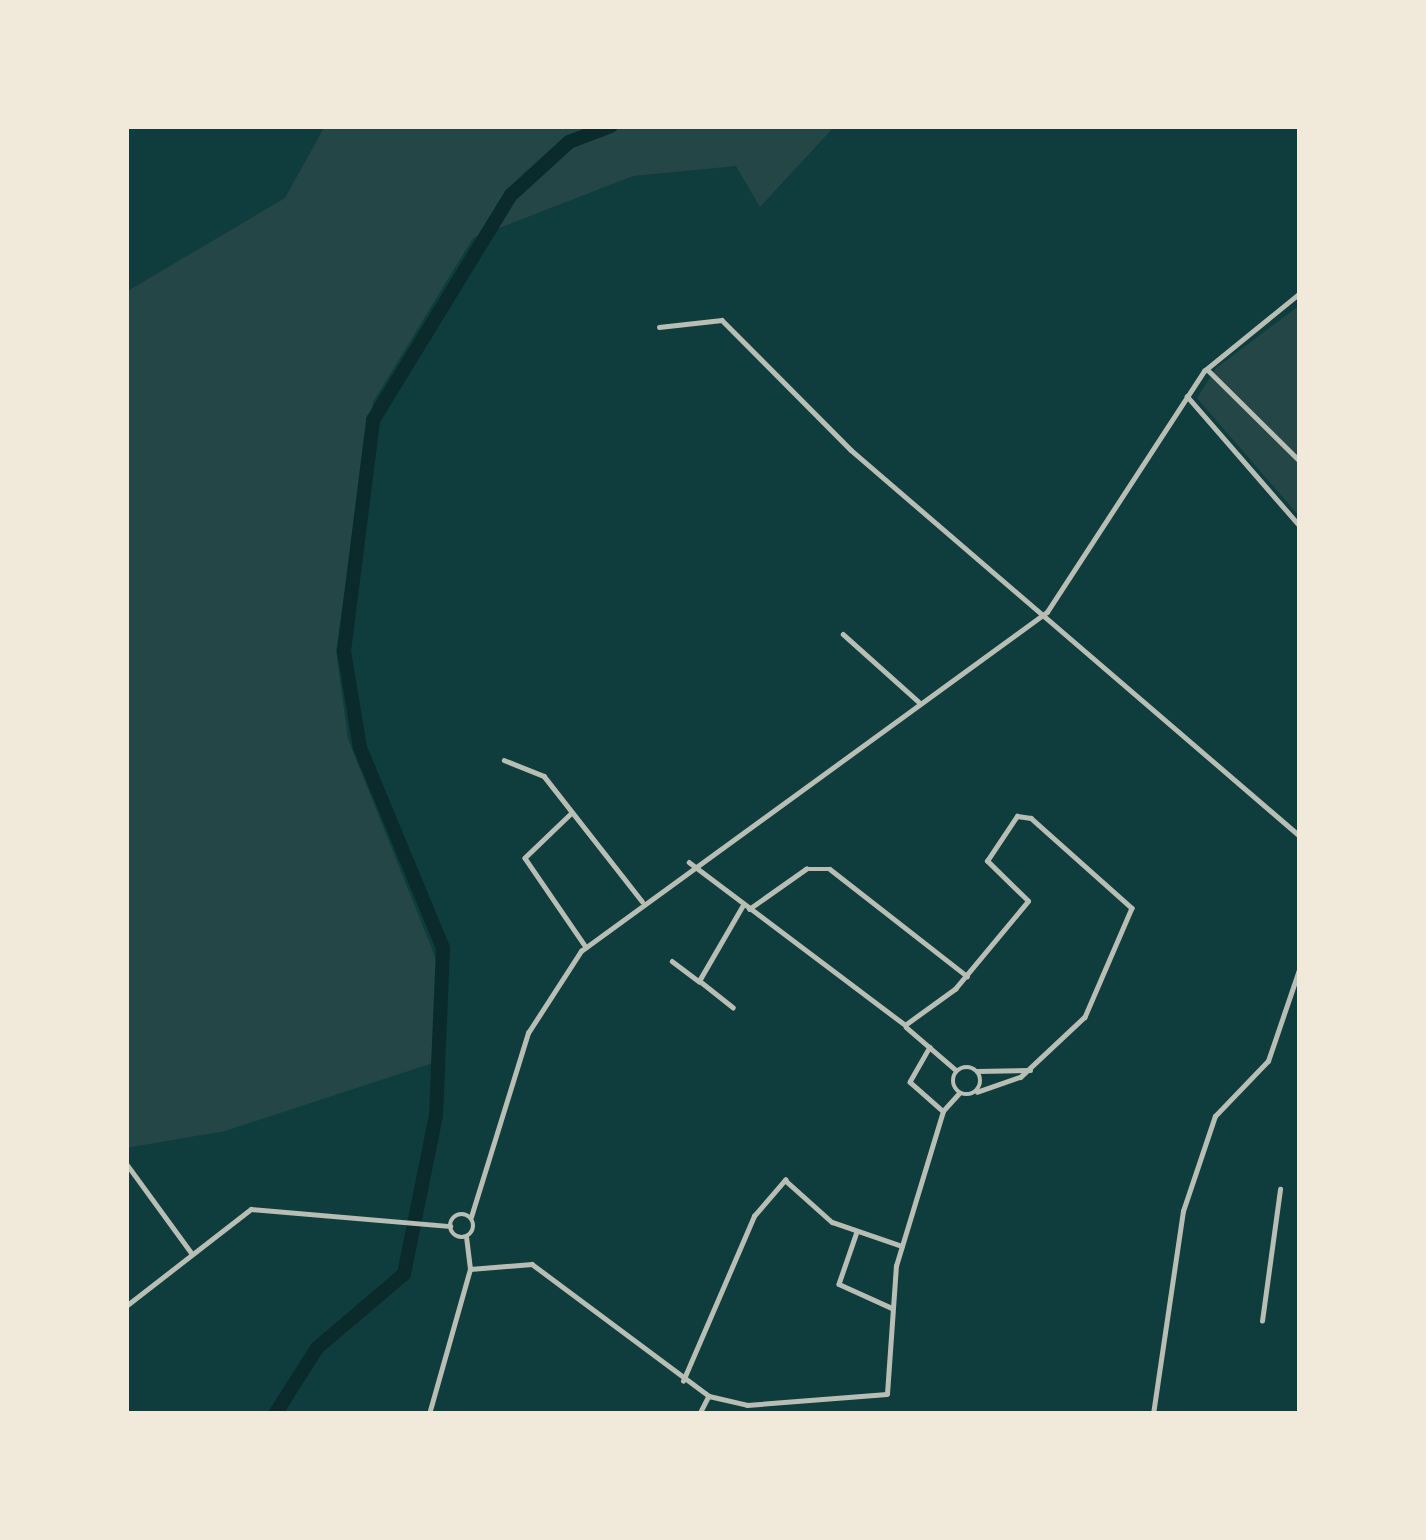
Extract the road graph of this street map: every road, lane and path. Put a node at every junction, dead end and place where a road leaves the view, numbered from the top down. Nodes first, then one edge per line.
1 (1300, 293) edge
2 (659, 327) dead end
3 (1207, 368) junction
4 (1187, 396) junction
5 (1300, 460) edge
6 (1300, 526) edge
7 (1047, 612) junction
8 (843, 634) dead end
9 (918, 701) junction
10 (504, 760) dead end
11 (573, 812) junction
12 (1300, 836) edge
13 (689, 862) junction
14 (642, 901) junction
15 (746, 907) junction
16 (586, 947) junction
17 (672, 961) dead end
18 (1300, 967) edge
19 (967, 976) junction
20 (699, 981) junction
21 (733, 1008) dead end
22 (904, 1025) junction
23 (930, 1047) junction
24 (956, 1070) junction
25 (1030, 1070) junction
26 (977, 1071) junction
27 (978, 1092) junction
28 (959, 1093) junction
29 (943, 1112) junction
30 (126, 1163) edge
31 (1280, 1189) dead end
32 (470, 1217) junction
33 (449, 1226) junction
34 (856, 1232) junction
35 (466, 1238) junction
36 (902, 1246) junction
37 (191, 1252) junction
38 (470, 1269) junction
39 (126, 1306) edge
40 (892, 1308) junction
41 (1262, 1321) dead end
42 (683, 1381) junction
43 (709, 1396) junction
44 (429, 1414) edge
45 (700, 1414) edge
46 (1153, 1414) edge

1 - 3 street
2 - 7 street
3 - 4 street
3 - 5 street
4 - 6 street
4 - 7 street
7 - 9 street
7 - 12 street
8 - 9 street
9 - 13 street
10 - 11 street
11 - 14 street
11 - 16 street
13 - 14 street
13 - 15 street
14 - 16 street
15 - 19 street
15 - 20 street
15 - 22 street
16 - 32 street
17 - 20 street
18 - 46 street
19 - 22 street
19 - 25 street
20 - 21 street
22 - 23 street
23 - 24 street
23 - 29 street
24 - 26 street
24 - 28 street
25 - 26 street
25 - 27 street
26 - 27 street
27 - 28 street
28 - 29 street
29 - 36 street
30 - 37 street
31 - 41 street
32 - 33 street
32 - 35 street
33 - 35 street
33 - 37 street
34 - 36 street
34 - 40 street
34 - 42 street
35 - 38 street
36 - 40 street
37 - 39 street
38 - 42 street
38 - 44 street
40 - 43 street
42 - 43 street
43 - 45 street

